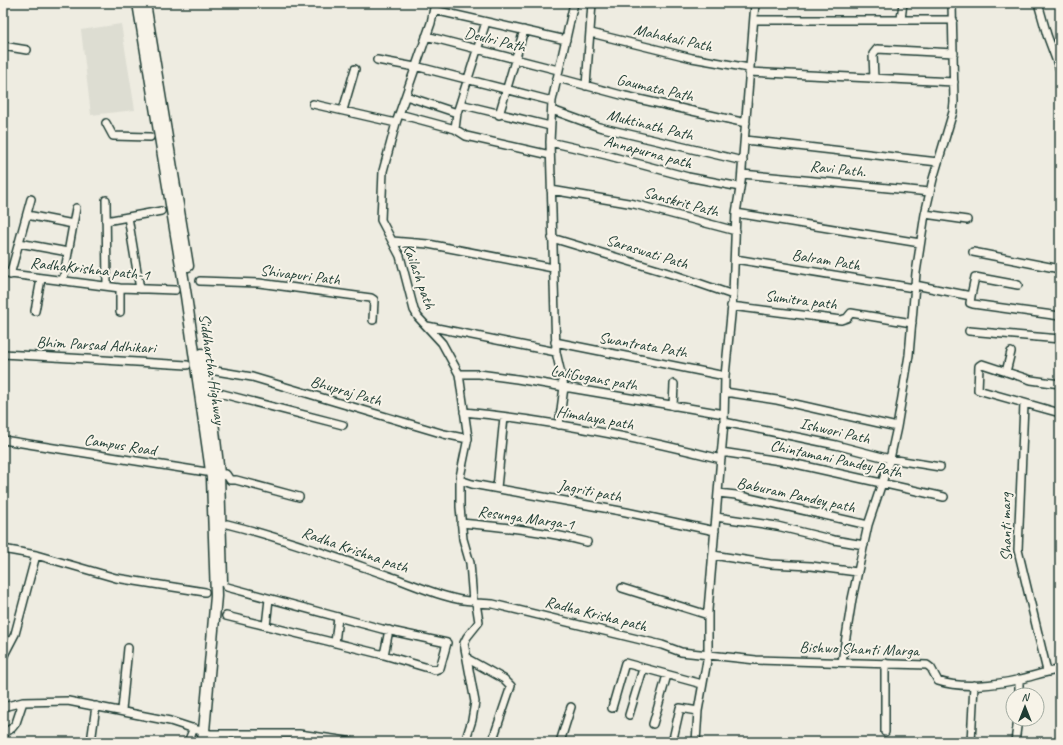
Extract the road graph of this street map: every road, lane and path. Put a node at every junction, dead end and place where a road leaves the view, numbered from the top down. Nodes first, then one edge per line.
1 (138, 3) edge
2 (145, 3) edge
3 (574, 3) edge
4 (592, 3) edge
5 (755, 3) edge
6 (903, 3) edge
7 (952, 3) edge
8 (1038, 3) edge
9 (435, 6) edge
10 (901, 19) junction
11 (754, 20) junction
12 (953, 20) junction
13 (486, 22) junction
14 (524, 30) junction
15 (591, 33) junction
16 (426, 36) junction
17 (566, 40) junction
18 (3, 46) edge
19 (27, 50) dead end
20 (478, 50) junction
21 (954, 53) junction
22 (516, 59) junction
23 (377, 60) dead end
24 (415, 67) junction
25 (355, 69) dead end
26 (1060, 69) edge
27 (749, 70) junction
28 (558, 74) junction
29 (874, 78) junction
30 (469, 79) junction
31 (954, 82) junction
32 (586, 86) junction
33 (506, 90) junction
34 (406, 96) junction
35 (552, 101) junction
36 (313, 104) dead end
37 (460, 104) junction
38 (343, 110) junction
39 (552, 110) junction
40 (457, 113) junction
41 (399, 114) junction
42 (499, 115) junction
43 (106, 123) dead end
44 (396, 123) junction
45 (746, 123) junction
46 (550, 126) junction
47 (455, 129) junction
48 (150, 137) dead end
49 (745, 140) junction
50 (550, 142) junction
51 (550, 155) junction
52 (743, 161) junction
53 (938, 162) junction
54 (742, 174) junction
55 (740, 187) junction
56 (551, 190) junction
57 (930, 192) junction
58 (31, 199) dead end
59 (106, 200) dead end
60 (76, 208) dead end
61 (161, 211) dead end
62 (736, 213) junction
63 (925, 214) junction
64 (27, 215) junction
65 (128, 218) junction
66 (967, 220) dead end
67 (106, 221) junction
68 (73, 224) junction
69 (736, 231) junction
70 (552, 238) junction
71 (392, 241) junction
72 (920, 243) junction
73 (19, 244) junction
74 (68, 252) junction
75 (972, 252) dead end
76 (734, 259) junction
77 (553, 268) junction
78 (1060, 269) edge
79 (7, 274) edge
80 (41, 278) junction
81 (200, 280) dead end
82 (63, 281) junction
83 (1018, 285) dead end
84 (107, 286) junction
85 (914, 286) junction
86 (120, 288) junction
87 (140, 289) junction
88 (174, 290) dead end
89 (733, 295) junction
90 (971, 296) junction
91 (731, 306) junction
92 (35, 311) dead end
93 (120, 312) dead end
94 (1060, 316) edge
95 (373, 320) dead end
96 (912, 323) junction
97 (426, 326) junction
98 (969, 331) dead end
99 (1060, 339) edge
100 (555, 342) junction
101 (556, 352) junction
102 (1011, 352) dead end
103 (3, 354) edge
104 (187, 365) dead end
105 (216, 371) dead end
106 (1006, 372) junction
107 (459, 374) junction
108 (725, 376) junction
109 (674, 384) dead end
110 (1060, 384) edge
111 (564, 387) junction
112 (724, 392) junction
113 (219, 393) dead end
114 (1024, 404) junction
115 (673, 406) junction
116 (464, 412) junction
117 (1060, 413) edge
118 (504, 417) junction
119 (724, 418) junction
120 (343, 425) dead end
121 (560, 425) junction
122 (897, 427) junction
123 (468, 439) junction
124 (3, 440) edge
125 (721, 455) junction
126 (890, 459) junction
127 (940, 467) dead end
128 (215, 474) junction
129 (460, 480) junction
130 (881, 482) junction
131 (497, 488) junction
132 (718, 493) junction
133 (299, 497) dead end
134 (944, 497) dead end
135 (716, 517) junction
136 (461, 523) junction
137 (227, 524) dead end
138 (868, 525) junction
139 (715, 531) junction
140 (587, 542) dead end
141 (864, 545) junction
142 (3, 549) edge
143 (36, 555) junction
144 (713, 555) junction
145 (857, 572) junction
146 (227, 587) dead end
147 (622, 588) dead end
148 (205, 592) dead end
149 (269, 599) junction
150 (475, 602) junction
151 (708, 615) junction
152 (226, 616) dead end
153 (338, 617) junction
154 (266, 626) junction
155 (389, 630) junction
156 (335, 643) junction
157 (128, 648) dead end
158 (5, 650) edge
159 (384, 655) junction
160 (708, 655) junction
161 (3, 658) edge
162 (468, 659) junction
163 (842, 662) junction
164 (885, 663) junction
165 (643, 669) junction
166 (1060, 670) edge
167 (1047, 671) junction
168 (667, 675) junction
169 (1019, 679) junction
170 (702, 684) junction
171 (974, 685) junction
172 (1019, 687) edge
173 (23, 702) junction
174 (3, 706) edge
175 (96, 706) junction
176 (571, 707) dead end
177 (612, 708) dead end
178 (122, 710) junction
179 (698, 711) junction
180 (630, 715) dead end
181 (653, 724) dead end
182 (1017, 727) edge
183 (885, 732) dead end
184 (3, 734) edge
185 (204, 734) edge
186 (673, 739) dead end
187 (91, 742) edge
188 (188, 742) edge
189 (203, 742) edge
190 (354, 742) edge
191 (465, 742) edge
192 (492, 742) edge
193 (560, 742) edge
194 (696, 742) edge
195 (971, 742) edge
196 (1015, 742) edge

1 - 128 highway, Siddhartha Highway
2 - 128 highway, Siddhartha Highway
3 - 17 street
4 - 15 street
5 - 11 street
6 - 10 street
7 - 12 street
8 - 26 street
9 - 13 street
9 - 16 street, Kailash path
10 - 11 street
10 - 12 street
11 - 27 street
12 - 21 street
13 - 14 street
13 - 20 street
14 - 17 street
14 - 22 street
15 - 27 street, Mahakali Path
15 - 32 street
16 - 20 street, Deulri Path
16 - 24 street, Kailash path
17 - 28 street
18 - 19 street
20 - 22 street, Deulri Path
20 - 30 street
21 - 29 street
21 - 31 street
22 - 28 street, Deulri Path
22 - 33 street
23 - 24 street
24 - 30 street
24 - 34 street, Kailash path
25 - 38 street
27 - 29 street, Mahakali Path
27 - 45 street
28 - 32 street, Gaumata Path
28 - 35 street
29 - 31 street, Mahakali Path
30 - 33 street
30 - 37 street
31 - 53 street
32 - 45 street, Gaumata Path
33 - 35 street
33 - 42 street
34 - 40 street
34 - 41 street, Kailash path
35 - 39 street
36 - 38 street
37 - 40 street
37 - 42 street
38 - 44 street
39 - 46 street
39 - 52 street, Muktinath Path
40 - 47 street
41 - 44 street, Kailash path
41 - 47 street
42 - 46 street
43 - 48 street
44 - 71 street, Kailash path
45 - 49 street
46 - 50 street
47 - 51 street
49 - 52 street
49 - 53 street
50 - 51 street
50 - 55 street, Annapurna path
51 - 56 street
52 - 54 street
53 - 57 street
54 - 55 street
54 - 57 street, Ravi Path.
55 - 62 street
56 - 69 street, Sanskrit Path
56 - 70 street
57 - 63 street
58 - 64 street
59 - 67 street
60 - 68 street
61 - 65 street
62 - 69 street
62 - 72 street
63 - 66 street
63 - 72 street
64 - 68 street
64 - 73 street
65 - 67 street
65 - 87 street
67 - 84 street
68 - 74 street
69 - 76 street
70 - 77 street
70 - 89 street, Saraswati Path
71 - 77 street
71 - 97 street, Kailash path
72 - 85 street
73 - 74 street
73 - 79 street
74 - 82 street
75 - 78 street
76 - 85 street, Balram Path
76 - 89 street
77 - 100 street
79 - 80 street, RadhaKrishna path-1
80 - 82 street, RadhaKrishna path-1
80 - 92 street
81 - 95 street, Shivapuri Path
82 - 84 street, RadhaKrishna path-1
83 - 90 street
84 - 86 street, RadhaKrishna path-1
85 - 90 street, Balram Path
85 - 96 street
86 - 87 street, RadhaKrishna path-1
86 - 93 street
87 - 88 street, RadhaKrishna path-1
89 - 91 street
90 - 94 street
91 - 96 street, Sumitra path
91 - 108 street
96 - 122 street
97 - 101 street
97 - 107 street, Kailash path
98 - 99 street
100 - 101 street
100 - 108 street, Swantrata Path
101 - 111 street
102 - 106 street
103 - 104 street, Bhim Parsad Adhikari
105 - 123 street, Bhupraj Path
106 - 110 street
106 - 114 street
107 - 111 street, LaliGugans path
107 - 116 street, Kailash path
108 - 112 street
109 - 115 street
111 - 115 street, LaliGugans path
111 - 121 street
112 - 119 street
112 - 122 street
113 - 120 street
114 - 117 street
114 - 167 street, Shanti marg
115 - 119 street, LaliGugans path
116 - 118 street, Himalaya path
116 - 123 street, Kailash path
118 - 121 street, Himalaya path
118 - 131 street
119 - 125 street
119 - 126 street, Ishwori Path
121 - 125 street, Himalaya path
122 - 126 street
123 - 129 street, Kailash path
124 - 128 street, Campus Road
125 - 130 street, Chintamani Pandey Path
125 - 132 street
126 - 127 street, Ishwori Path
126 - 130 street
128 - 133 street, Campus Road
128 - 185 highway, Siddhartha Highway
129 - 131 street, Jagriti path
129 - 136 street, Kailash path
130 - 134 street, Chintamani Pandey Path
130 - 138 street
131 - 139 street, Jagriti path
132 - 135 street
132 - 138 street, Baburam Pandey path
135 - 139 street
135 - 141 street
136 - 140 street, Resunga Marga-1
136 - 150 street, Kailash path
137 - 150 street, Radha Krishna path
138 - 141 street
139 - 144 street
141 - 145 street
142 - 143 street
143 - 148 street
143 - 158 street
144 - 145 street
144 - 151 street
145 - 163 street
146 - 149 street
147 - 151 street
149 - 153 street
149 - 154 street
150 - 160 street, Radha Krisha path
150 - 162 street, Kailash path
151 - 160 street
152 - 154 street
153 - 155 street
153 - 156 street
154 - 156 street
155 - 159 street
155 - 159 street
156 - 159 street
157 - 178 street
158 - 161 street
160 - 163 street, Bishwo Shanti Marga
160 - 170 street
162 - 191 street
162 - 192 street
163 - 164 street, Bishwo Shanti Marga
164 - 171 street, Bishwo Shanti Marga
164 - 183 street
165 - 168 street
165 - 177 street
165 - 180 street
166 - 167 street, Bishwo Shanti Marga
167 - 169 street, Bishwo Shanti Marga
168 - 170 street
168 - 181 street
169 - 171 street, Bishwo Shanti Marga
169 - 172 street
170 - 179 street
171 - 195 street
173 - 174 street
173 - 175 street
173 - 184 street
175 - 178 street
175 - 187 street
176 - 193 street
178 - 185 street
179 - 186 street
179 - 194 street
182 - 196 street
185 - 188 street
185 - 189 highway, Siddhartha Highway
185 - 190 street

